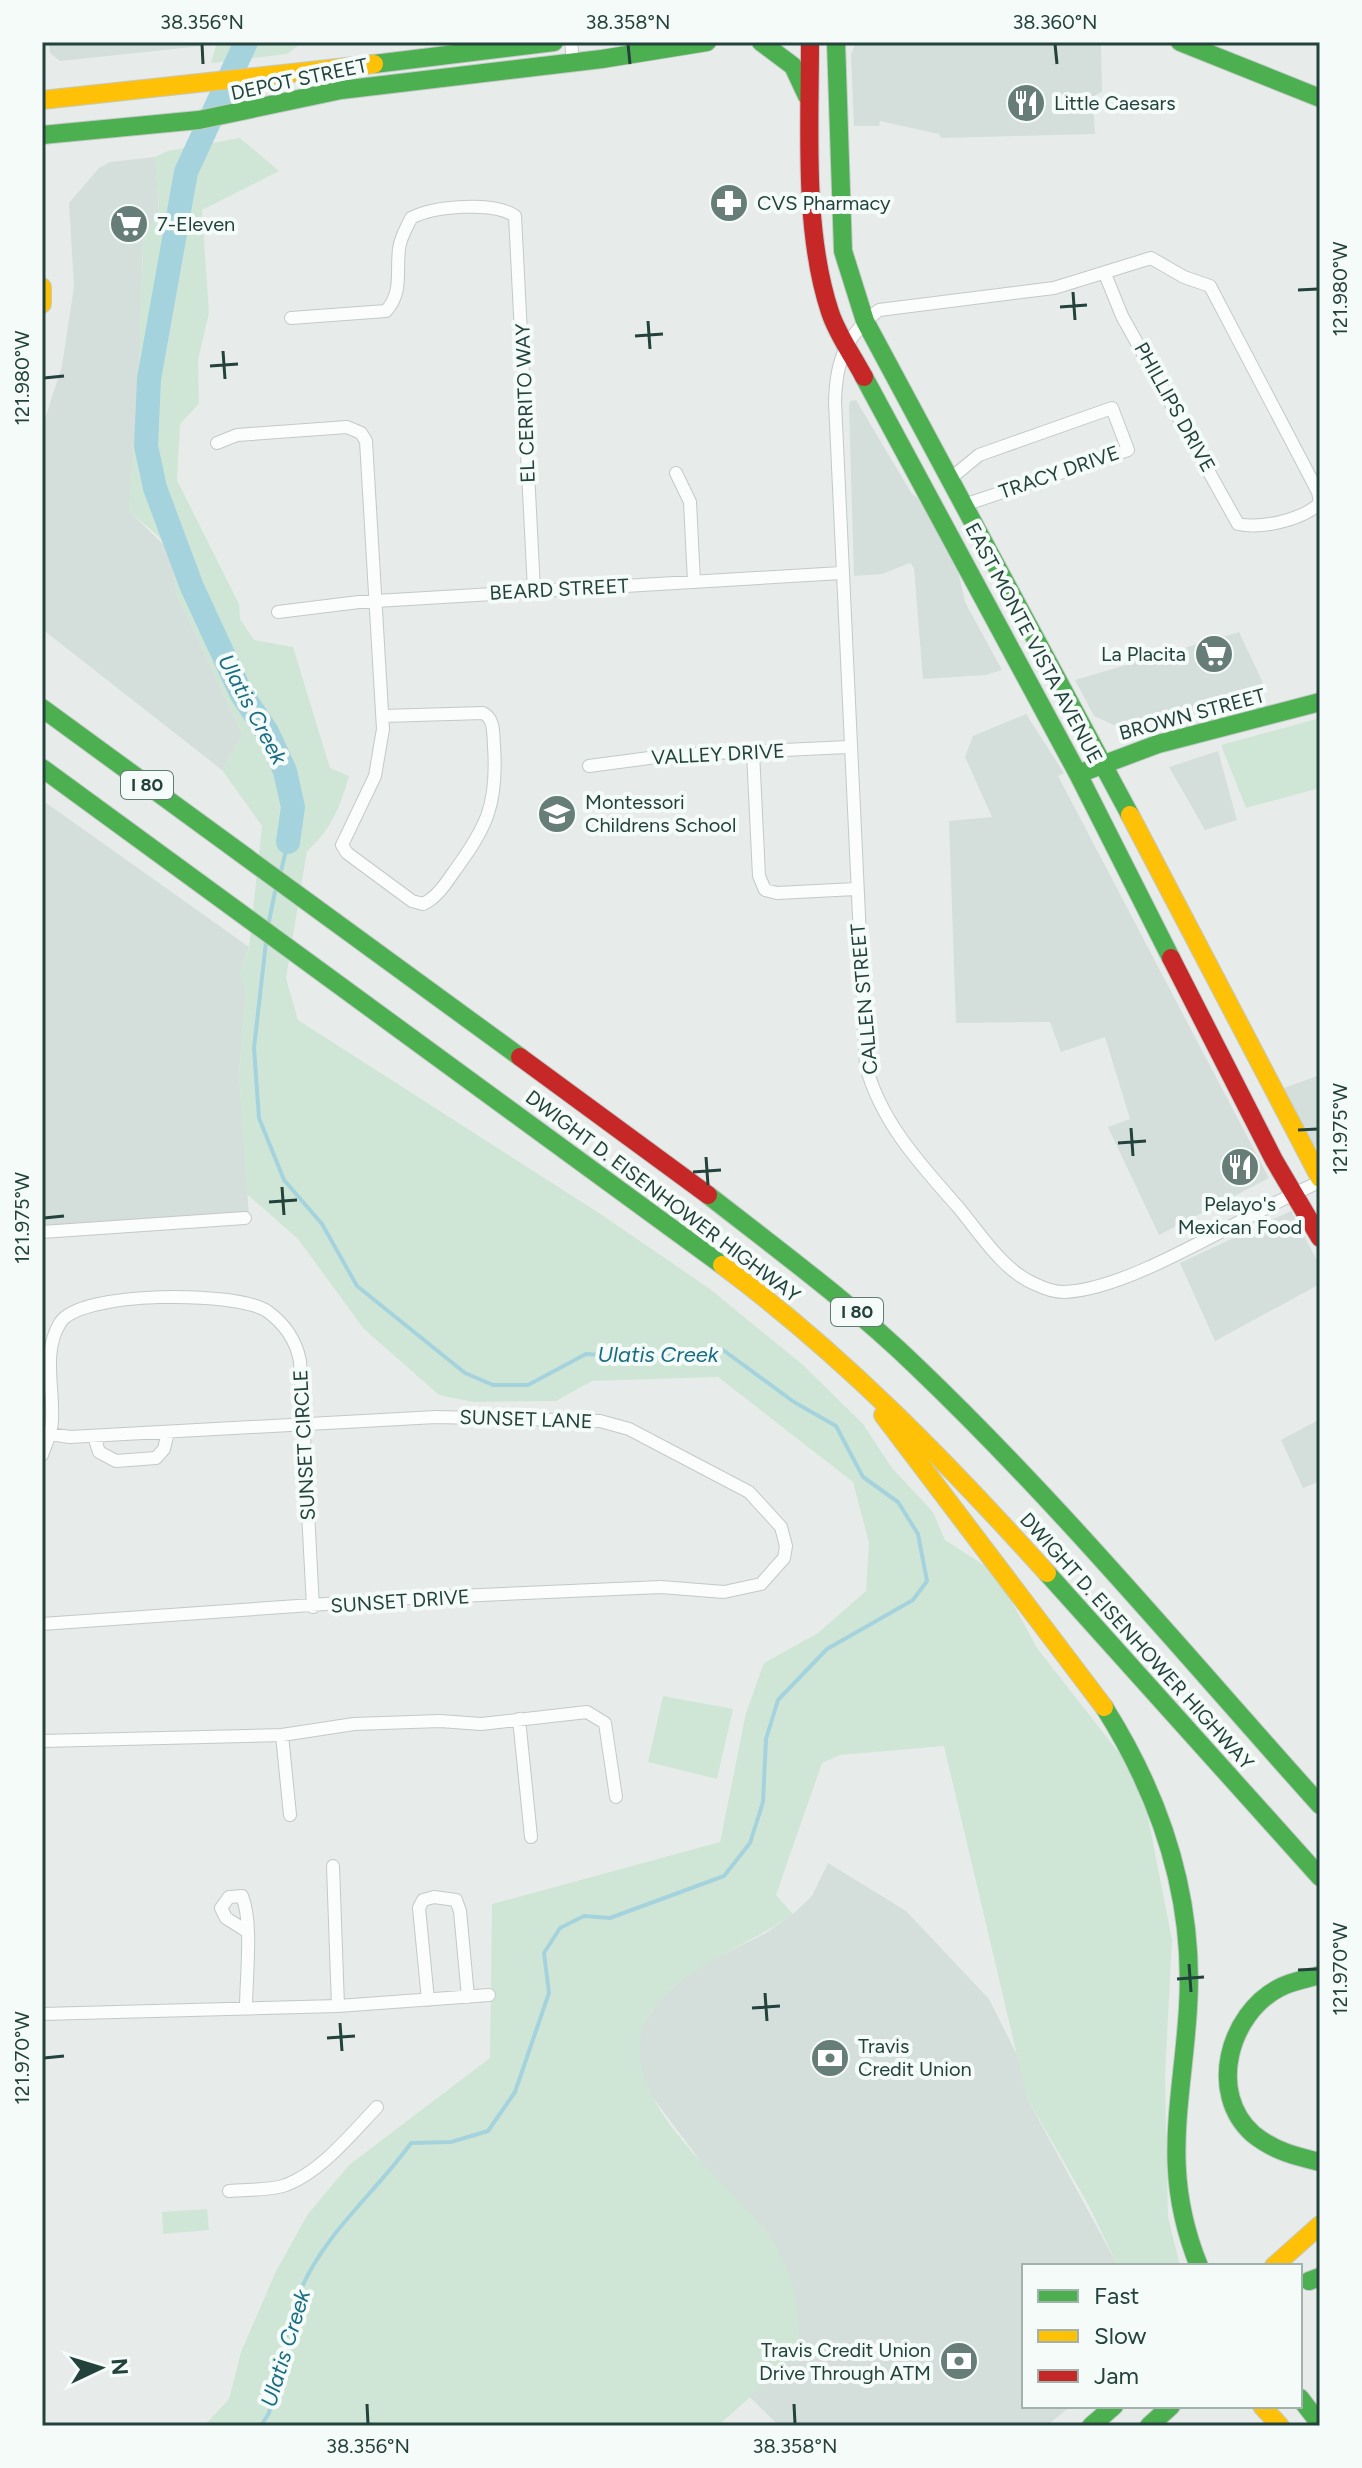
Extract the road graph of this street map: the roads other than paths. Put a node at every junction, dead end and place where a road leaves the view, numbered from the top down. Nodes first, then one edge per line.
1 (554, 42) edge
2 (707, 42) edge
3 (761, 42) edge
4 (810, 42) edge
5 (836, 42) edge
6 (1180, 42) edge
7 (572, 51) edge
8 (1320, 98) edge
9 (42, 100) edge
10 (810, 103) junction
11 (42, 135) edge
12 (1105, 274) junction
13 (42, 287) edge
14 (42, 304) edge
15 (291, 318) dead end
16 (865, 321) junction
17 (846, 345) junction
18 (217, 443) dead end
19 (676, 473) dead end
20 (950, 479) junction
21 (964, 505) junction
22 (841, 573) junction
23 (694, 582) junction
24 (534, 590) junction
25 (374, 601) junction
26 (278, 612) dead end
27 (1320, 702) edge
28 (42, 708) edge
29 (383, 716) junction
30 (848, 747) junction
31 (753, 752) junction
32 (1102, 764) junction
33 (589, 766) dead end
34 (42, 768) edge
35 (1078, 774) junction
36 (856, 889) junction
37 (1320, 1180) edge
38 (1293, 1193) junction
39 (245, 1218) dead end
40 (42, 1232) edge
41 (1320, 1238) edge
42 (852, 1372) junction
43 (304, 1423) junction
44 (168, 1432) junction
45 (46, 1433) edge
46 (94, 1436) junction
47 (42, 1455) edge
48 (757, 1586) joint
49 (313, 1607) junction
50 (42, 1624) edge
51 (519, 1719) junction
52 (282, 1735) junction
53 (42, 1741) edge
54 (616, 1797) dead end
55 (1320, 1805) edge
56 (290, 1815) dead end
57 (531, 1837) dead end
58 (333, 1866) dead end
59 (1320, 1877) edge
60 (245, 1930) dead end
61 (1320, 1975) edge
62 (489, 1995) dead end
63 (468, 1997) junction
64 (428, 2000) junction
65 (338, 2006) junction
66 (246, 2008) junction
67 (42, 2014) edge
68 (377, 2107) dead end
69 (1320, 2162) edge
70 (229, 2191) dead end
71 (1320, 2225) edge
72 (1198, 2264) edge
73 (1276, 2264) edge
74 (1302, 2401) edge
75 (1112, 2408) edge
76 (1169, 2408) edge
77 (1264, 2408) edge
78 (1320, 2424) edge
79 (1091, 2426) edge
80 (1149, 2426) edge
81 (1280, 2426) edge

1 - 9 main road, DEPOT STREET
2 - 7 main road, DEPOT STREET
3 - 10 main road
4 - 10 main road, EAST MONTE VISTA AVENUE
5 - 16 main road, EAST MONTE VISTA AVENUE
6 - 8 main road
7 - 11 main road, DEPOT STREET
10 - 17 main road, EAST MONTE VISTA AVENUE
12 - 12 street, PHILLIPS DRIVE
12 - 16 street
13 - 14 main road
15 - 24 street, EL CERRITO WAY
16 - 17 street
16 - 20 main road, EAST MONTE VISTA AVENUE
17 - 22 street, CALLEN STREET
17 - 35 main road, EAST MONTE VISTA AVENUE
18 - 25 street
19 - 23 street
20 - 21 main road, EAST MONTE VISTA AVENUE
20 - 21 street, TRACY DRIVE
21 - 32 main road, EAST MONTE VISTA AVENUE
22 - 23 street, BEARD STREET
22 - 30 street, CALLEN STREET
23 - 24 street, BEARD STREET
24 - 25 street, BEARD STREET
25 - 26 street, BEARD STREET
25 - 29 street
27 - 32 main road, BROWN STREET
28 - 55 main road, DWIGHT D. EISENHOWER HIGHWAY / I 80
29 - 29 street
30 - 31 street, VALLEY DRIVE
30 - 36 street, CALLEN STREET
31 - 33 street, VALLEY DRIVE
31 - 36 street
32 - 35 main road, BROWN STREET
32 - 37 main road, EAST MONTE VISTA AVENUE
34 - 42 main road, DWIGHT D. EISENHOWER HIGHWAY / I 80
35 - 38 main road, EAST MONTE VISTA AVENUE
36 - 38 street, CALLEN STREET
37 - 38 street, CALLEN STREET
38 - 41 main road, EAST MONTE VISTA AVENUE
39 - 40 street
42 - 59 main road, DWIGHT D. EISENHOWER HIGHWAY / I 80
42 - 72 main road
43 - 44 street, SUNSET LANE
43 - 45 street, SUNSET CIRCLE
43 - 48 street, SUNSET LANE
43 - 49 street, SUNSET CIRCLE
44 - 46 street, SUNSET LANE
44 - 46 street
45 - 46 street, SUNSET LANE
45 - 47 street, SUNSET CIRCLE
48 - 49 street, SUNSET DRIVE
49 - 50 street, SUNSET DRIVE
51 - 52 street
51 - 54 street
51 - 57 street
52 - 53 street
52 - 56 street
58 - 65 street
60 - 66 street
61 - 69 main road
62 - 63 street
63 - 64 street
63 - 64 street
64 - 65 street
65 - 66 street
66 - 67 street
68 - 70 street
71 - 73 main road
74 - 78 main road
75 - 79 main road
76 - 80 main road
77 - 81 main road

